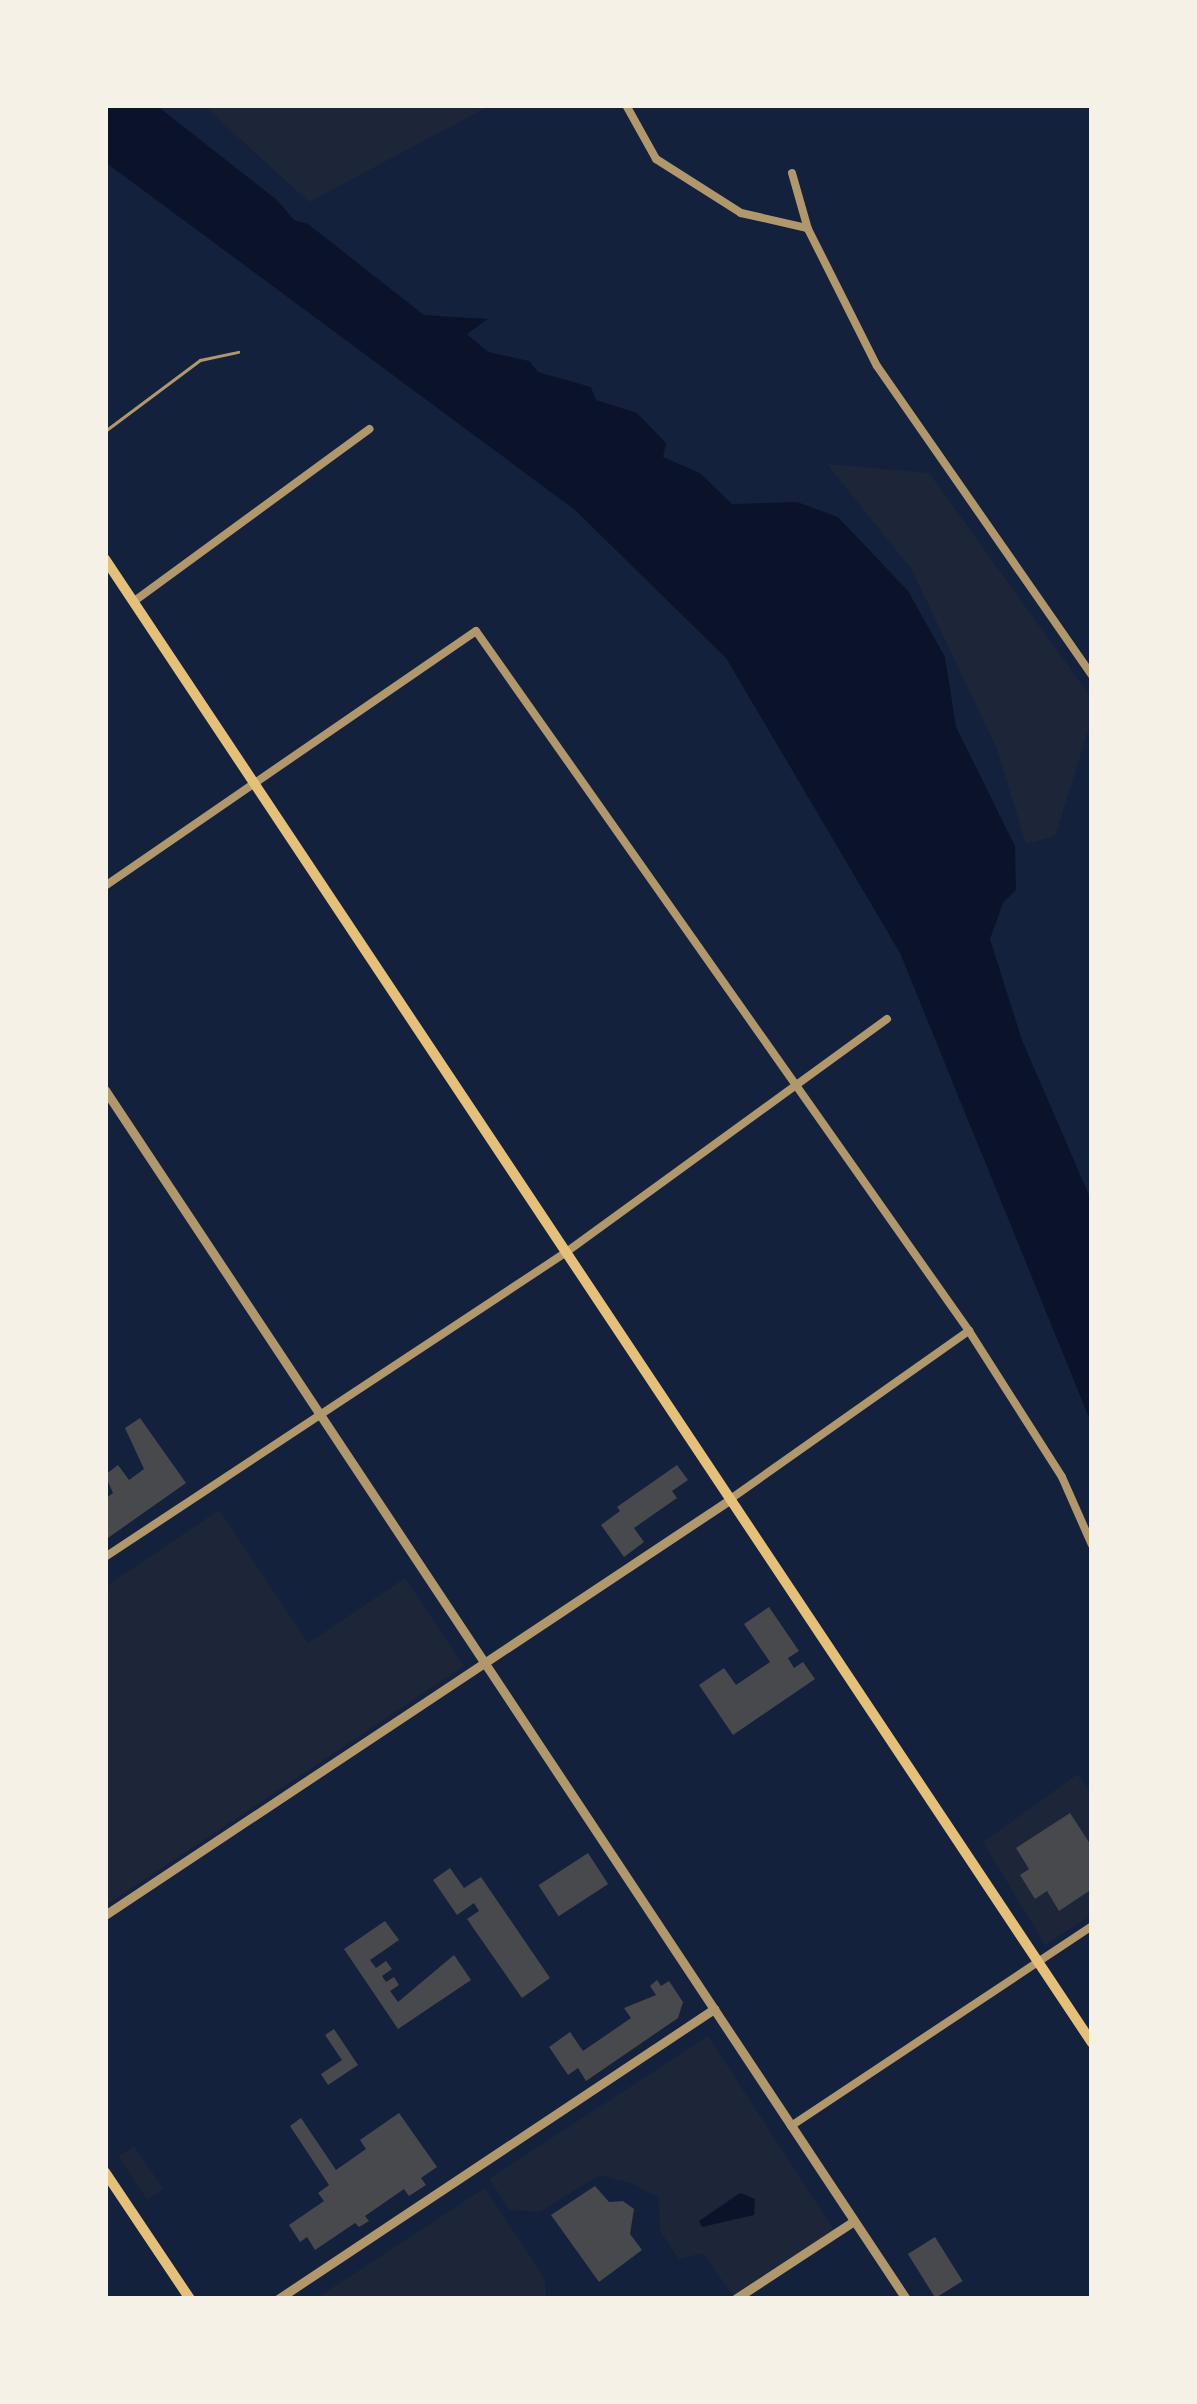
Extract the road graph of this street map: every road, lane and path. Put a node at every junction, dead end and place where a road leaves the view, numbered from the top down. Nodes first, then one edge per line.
1 (626, 105) edge
2 (793, 173) dead end
3 (808, 229) junction
4 (238, 352) dead end
5 (369, 429) dead end
6 (105, 431) edge
7 (105, 559) edge
8 (134, 602) junction
9 (1092, 675) edge
10 (254, 785) junction
11 (105, 886) edge
12 (887, 1019) dead end
13 (798, 1083) junction
14 (105, 1090) edge
15 (565, 1252) junction
16 (969, 1331) junction
17 (322, 1416) junction
18 (728, 1501) junction
19 (1092, 1545) edge
20 (105, 1557) edge
21 (483, 1660) junction
22 (105, 1915) edge
23 (1092, 1926) edge
24 (1039, 1962) junction
25 (714, 2009) junction
26 (1092, 2044) edge
27 (790, 2127) junction
28 (105, 2172) edge
29 (852, 2222) junction
30 (190, 2299) edge
31 (278, 2299) edge
32 (734, 2299) edge
33 (906, 2299) edge

1 - 3 street
2 - 3 street
3 - 9 street
4 - 6 lane
5 - 8 street
7 - 8 main road
8 - 10 main road
10 - 11 street
10 - 13 street
10 - 15 main road
12 - 13 street
13 - 15 street
13 - 16 street
14 - 17 street
15 - 17 street
15 - 18 main road
16 - 18 street
16 - 19 street
17 - 20 street
17 - 21 street
18 - 21 street
18 - 24 main road
21 - 22 street
21 - 25 street
23 - 24 street
24 - 26 main road
24 - 27 street
25 - 27 street
25 - 31 street
27 - 29 street
28 - 30 main road
29 - 32 street
29 - 33 street

